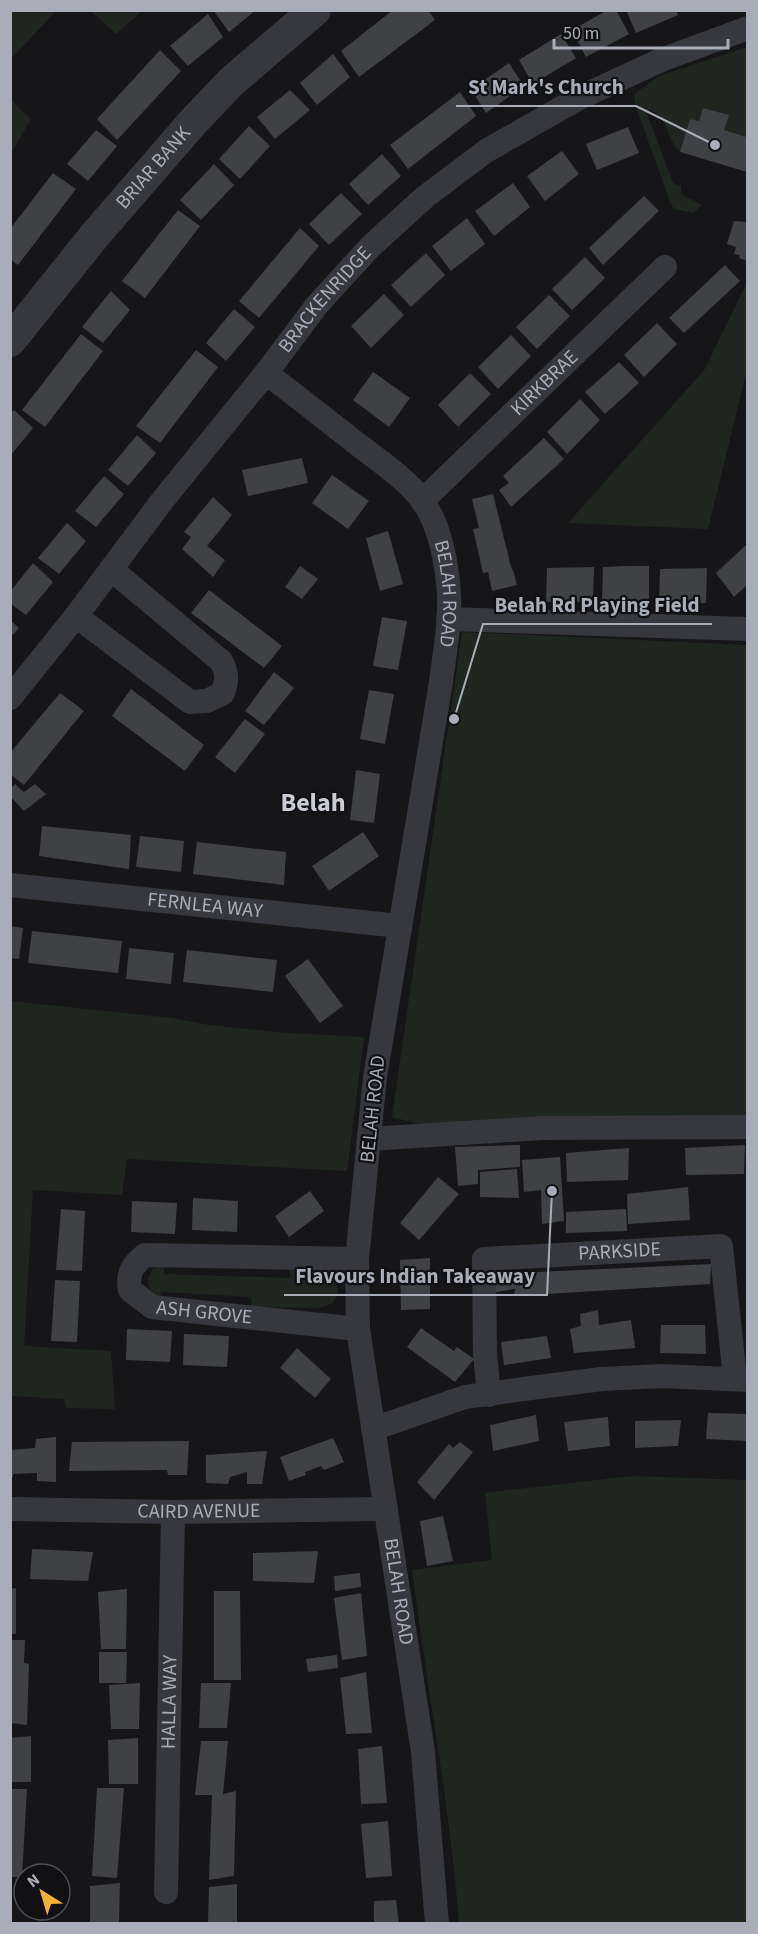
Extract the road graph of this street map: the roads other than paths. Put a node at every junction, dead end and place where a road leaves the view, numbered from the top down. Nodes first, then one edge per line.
1 (315, 10) edge
2 (747, 28) edge
3 (665, 267) dead end
4 (10, 341) edge
5 (266, 373) junction
6 (422, 501) junction
7 (112, 570) junction
8 (76, 616) junction
9 (448, 619) junction
10 (747, 629) edge
11 (10, 698) edge
12 (10, 885) edge
13 (400, 926) junction
14 (747, 1127) edge
15 (369, 1139) junction
16 (357, 1259) junction
17 (358, 1329) junction
18 (741, 1379) edge
19 (489, 1395) junction
20 (373, 1429) junction
21 (10, 1509) edge
22 (386, 1509) junction
23 (173, 1512) junction
24 (166, 1892) dead end
25 (436, 1923) edge

1 - 4 street, BRIAR BANK
2 - 5 street, BRACKENRIDGE
3 - 6 street, KIRKBRAE
5 - 6 street, BELAH ROAD
5 - 7 street, BRACKENRIDGE
6 - 9 street, BELAH ROAD
7 - 8 street, BRACKENRIDGE
7 - 8 street
8 - 11 street, BRACKENRIDGE
9 - 10 street
9 - 13 street, BELAH ROAD
12 - 13 street, FERNLEA WAY
13 - 15 street, BELAH ROAD
14 - 15 street
15 - 16 street, BELAH ROAD
16 - 17 street, BELAH ROAD
16 - 17 street, ASH GROVE
17 - 20 street, BELAH ROAD
18 - 19 street, PARKSIDE
18 - 19 street, PARKSIDE
19 - 20 street, PARKSIDE
20 - 22 street, BELAH ROAD
21 - 23 street, CAIRD AVENUE
22 - 23 street, CAIRD AVENUE
22 - 25 street, BELAH ROAD
23 - 24 street, HALLA WAY

